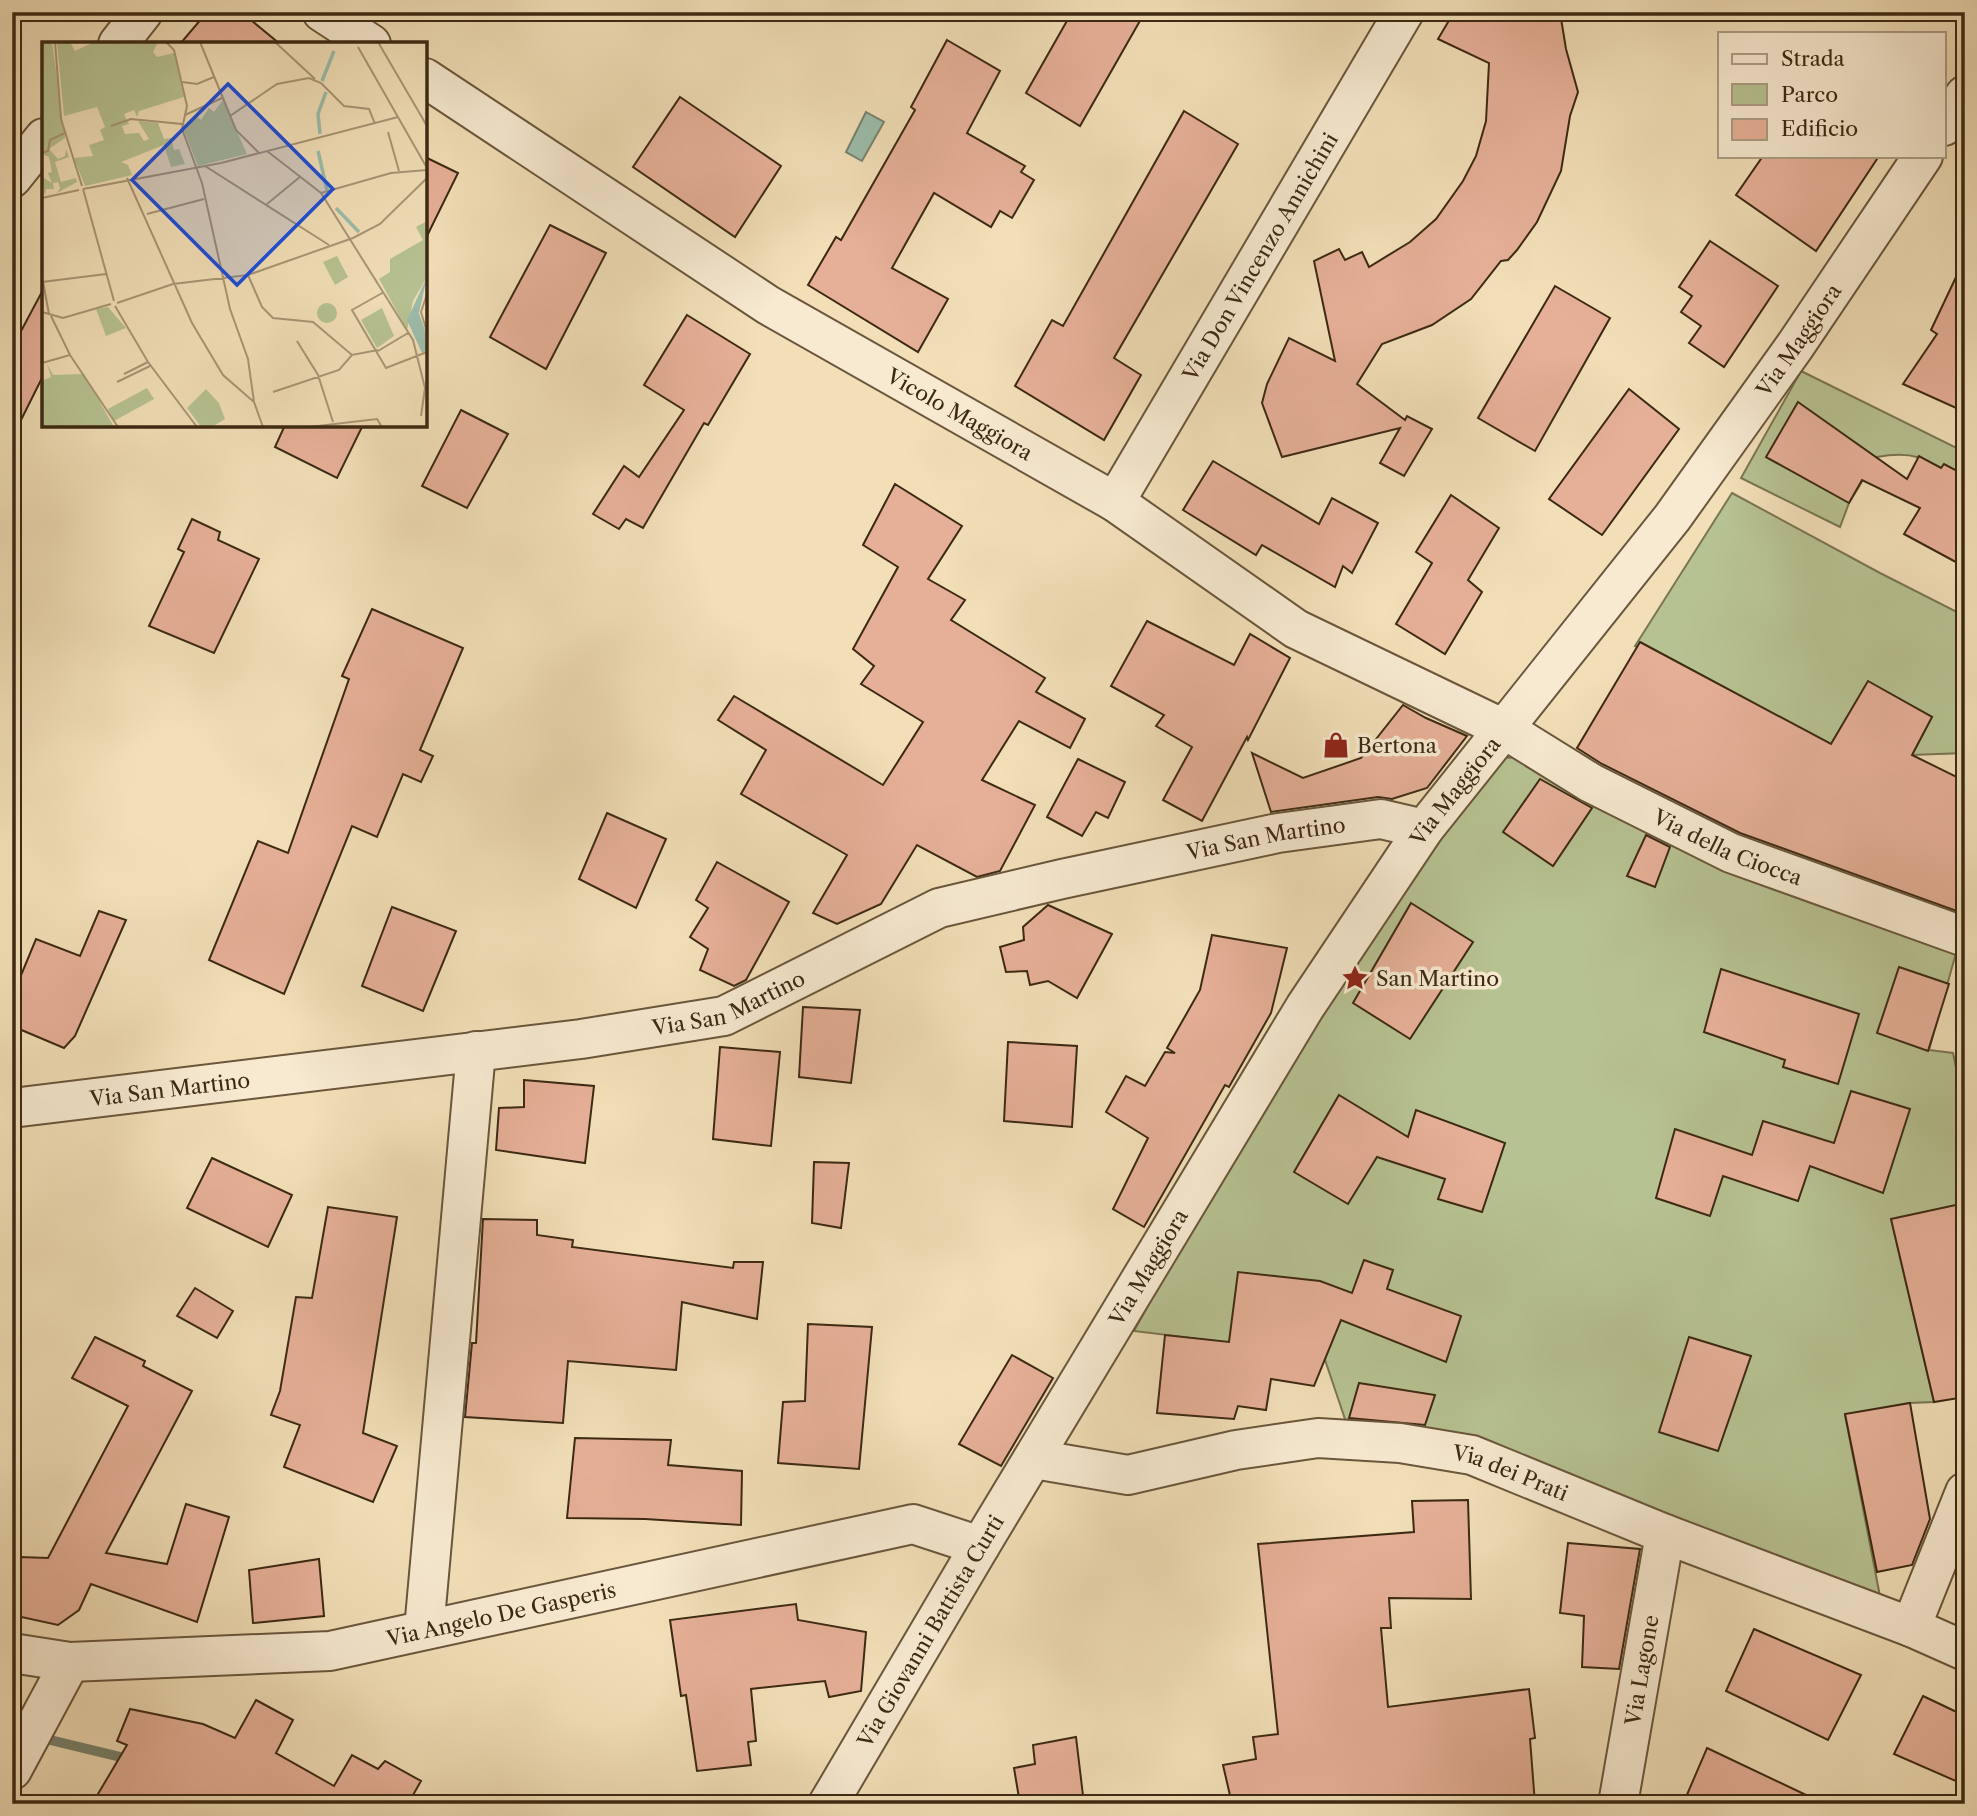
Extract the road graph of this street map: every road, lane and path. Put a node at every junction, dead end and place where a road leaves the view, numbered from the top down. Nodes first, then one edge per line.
1 (143, 12) edge
2 (322, 12) edge
3 (1404, 12) edge
4 (120, 42) edge
5 (368, 42) edge
6 (427, 79) edge
7 (1965, 94) edge
8 (1946, 122) edge
9 (42, 140) edge
10 (1922, 158) edge
11 (12, 178) edge
12 (1115, 502) junction
13 (1504, 729) junction
14 (1424, 830) junction
15 (1965, 937) edge
16 (476, 1051) junction
17 (12, 1108) edge
18 (1034, 1459) junction
19 (1965, 1492) edge
20 (1665, 1534) junction
21 (980, 1546) junction
22 (1911, 1627) junction
23 (424, 1630) junction
24 (1965, 1651) edge
25 (12, 1653) edge
26 (69, 1662) junction
27 (12, 1770) edge
28 (828, 1804) edge
29 (1618, 1804) edge

1 - 4 street
2 - 5 street
3 - 12 street, Via Don Vincenzo Annichini
6 - 12 street, Vicolo Maggiora
7 - 8 street
9 - 11 street
10 - 13 street, Via Maggiora
12 - 13 street, Vicolo Maggiora
13 - 14 street, Via Maggiora
13 - 15 street, Via della Ciocca
14 - 16 street, Via San Martino
14 - 18 street, Via Maggiora
16 - 17 street, Via San Martino
16 - 23 street
18 - 20 street, Via dei Prati
18 - 21 street, Via Giovanni Battista Curti
19 - 22 street
20 - 22 street, Via dei Prati
20 - 29 street, Via Lagone
21 - 23 street, Via Angelo De Gasperis
21 - 28 street, Via Giovanni Battista Curti
22 - 24 street, Via dei Prati
23 - 26 street, Via Angelo De Gasperis
25 - 26 street, Via Angelo De Gasperis
26 - 27 street

